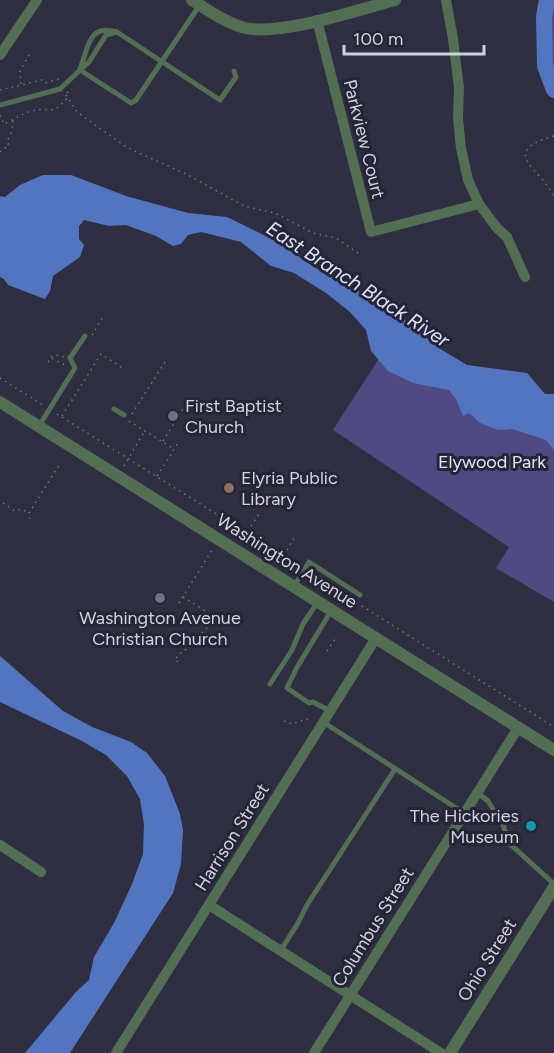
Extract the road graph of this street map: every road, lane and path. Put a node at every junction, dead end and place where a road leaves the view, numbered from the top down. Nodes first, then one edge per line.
1 (36, 0) edge
2 (446, 0) edge
3 (388, 1) edge
4 (195, 2) edge
5 (317, 20) junction
6 (117, 32) junction
7 (0, 55) edge
8 (29, 55) dead end
9 (161, 62) junction
10 (80, 70) junction
11 (234, 71) dead end
12 (61, 79) dead end
13 (21, 85) junction
14 (0, 90) edge
15 (0, 105) edge
16 (0, 115) edge
17 (13, 120) junction
18 (554, 136) edge
19 (0, 152) edge
20 (554, 198) edge
21 (479, 204) junction
22 (361, 255) dead end
23 (525, 277) dead end
24 (104, 315) dead end
25 (92, 334) dead end
26 (85, 336) dead end
27 (56, 355) dead end
28 (51, 358) junction
29 (48, 362) dead end
30 (165, 362) dead end
31 (69, 366) dead end
32 (124, 369) dead end
33 (0, 378) edge
34 (191, 396) dead end
35 (188, 401) junction
36 (0, 402) edge
37 (50, 409) junction
38 (114, 409) dead end
39 (190, 414) dead end
40 (124, 415) dead end
41 (62, 417) junction
42 (39, 426) junction
43 (145, 431) junction
44 (162, 442) junction
45 (178, 443) dead end
46 (174, 449) junction
47 (128, 458) junction
48 (61, 462) dead end
49 (123, 467) dead end
50 (157, 477) junction
51 (3, 503) dead end
52 (29, 513) junction
53 (259, 514) dead end
54 (30, 519) dead end
55 (251, 526) dead end
56 (295, 536) dead end
57 (215, 547) dead end
58 (286, 549) dead end
59 (304, 570) junction
60 (294, 586) junction
61 (360, 595) dead end
62 (183, 597) junction
63 (318, 602) junction
64 (179, 603) dead end
65 (332, 610) junction
66 (215, 617) dead end
67 (211, 623) dead end
68 (337, 636) dead end
69 (375, 638) junction
70 (327, 651) dead end
71 (178, 662) dead end
72 (270, 684) dead end
73 (330, 711) junction
74 (284, 721) dead end
75 (320, 723) junction
76 (554, 727) edge
77 (518, 728) junction
78 (554, 750) edge
79 (395, 769) junction
80 (477, 793) junction
81 (465, 813) junction
82 (0, 845) edge
83 (41, 872) dead end
84 (554, 885) edge
85 (209, 905) junction
86 (280, 951) junction
87 (350, 995) junction
88 (116, 1053) edge
89 (314, 1053) edge
90 (441, 1053) edge
91 (450, 1053) edge

1 - 7 street
2 - 21 street
3 - 5 street
4 - 5 street
4 - 9 lane
5 - 21 street, Parkview Court
6 - 9 lane
6 - 10 lane
6 - 10 lane
8 - 13 path
9 - 10 lane
9 - 11 lane
10 - 15 lane
12 - 13 path
13 - 14 path
16 - 17 path
17 - 19 path
17 - 22 path
18 - 20 path
21 - 23 street
24 - 25 path
26 - 37 lane
27 - 28 path
28 - 29 path
28 - 31 path
30 - 43 path
32 - 41 path
33 - 37 path
34 - 35 path
35 - 39 path
35 - 44 path
36 - 42 street, Washington Avenue
37 - 41 path
37 - 42 lane
38 - 40 lane
41 - 47 path
42 - 60 street, Washington Avenue
43 - 44 path
43 - 47 path
44 - 46 path
45 - 46 path
46 - 50 path
47 - 49 path
47 - 50 path
48 - 52 path
50 - 59 path
51 - 52 path
52 - 54 path
53 - 55 path
56 - 58 path
57 - 62 path
59 - 60 lane
59 - 61 lane
59 - 76 path
60 - 63 street, Washington Avenue
62 - 64 path
62 - 66 path
63 - 65 street, Washington Avenue
63 - 72 lane
65 - 69 street, Washington Avenue
65 - 73 lane
67 - 71 path
68 - 70 path
69 - 73 street, Harrison Street
69 - 77 street, Washington Avenue
73 - 75 street, Harrison Street
74 - 75 path
75 - 79 lane
75 - 85 street, Harrison Street
77 - 78 street, Washington Avenue
77 - 80 street, Columbus Street
79 - 81 lane
79 - 86 lane
80 - 81 street, Columbus Street
80 - 84 lane
81 - 87 street, Columbus Street
82 - 83 street
84 - 91 street, Ohio Street
85 - 86 street
85 - 88 street, Harrison Street
86 - 87 street
87 - 89 street, Columbus Street
87 - 90 street

